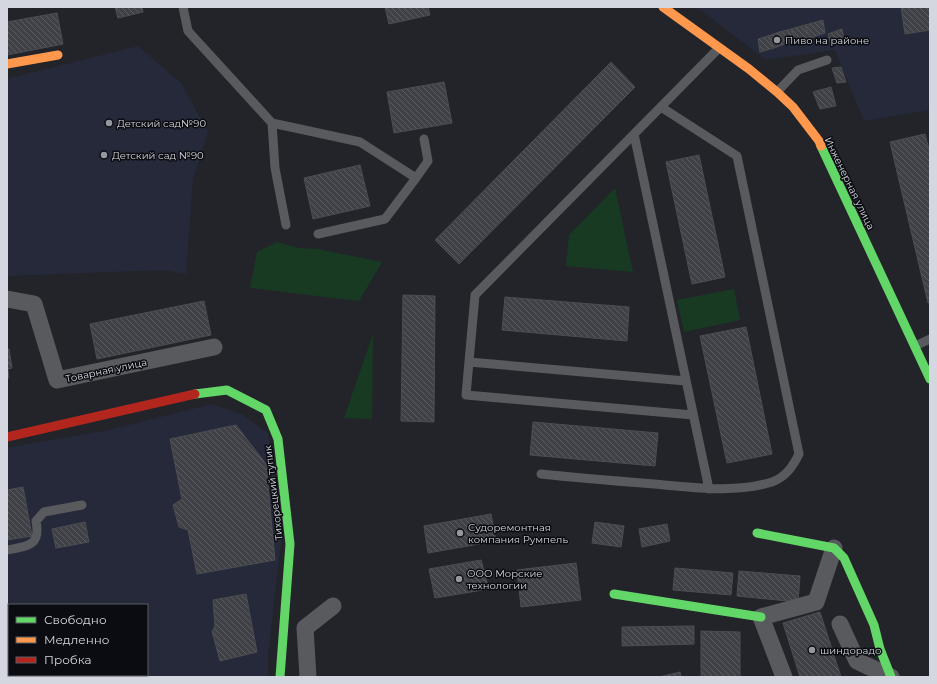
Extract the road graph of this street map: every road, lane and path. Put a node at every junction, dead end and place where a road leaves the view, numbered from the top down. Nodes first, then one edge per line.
1 (183, 7) edge
2 (663, 7) edge
3 (719, 48) junction
4 (58, 55) dead end
5 (827, 60) dead end
6 (7, 64) edge
7 (777, 92) junction
8 (661, 107) junction
9 (272, 123) junction
10 (634, 134) junction
11 (424, 139) dead end
12 (416, 178) junction
13 (286, 225) dead end
14 (318, 234) dead end
15 (7, 299) edge
16 (930, 339) edge
17 (915, 346) junction
18 (214, 347) dead end
19 (469, 362) junction
20 (930, 379) edge
21 (686, 381) junction
22 (693, 415) junction
23 (7, 437) edge
24 (541, 474) dead end
25 (709, 489) junction
26 (82, 505) dead end
27 (757, 533) dead end
28 (834, 548) junction
29 (7, 550) edge
30 (614, 594) dead end
31 (333, 606) dead end
32 (761, 617) junction
33 (840, 624) dead end
34 (280, 677) edge
35 (308, 677) edge
36 (784, 677) edge
37 (891, 677) edge

1 - 9 lane
2 - 3 street, Инженерная улица
3 - 7 street, Инженерная улица
3 - 8 lane
4 - 6 street
5 - 7 lane
7 - 17 street, Инженерная улица
8 - 10 lane
8 - 25 lane
9 - 12 lane
9 - 13 lane
10 - 19 lane
10 - 21 lane
11 - 12 lane
12 - 14 lane
15 - 18 street, Товарная улица
16 - 17 lane
17 - 20 street, Инженерная улица
19 - 21 lane
19 - 22 lane
21 - 22 lane
22 - 25 lane
23 - 34 street, Тихорецкий тупик
24 - 25 lane
26 - 29 lane
27 - 28 street
28 - 32 street
28 - 37 street
30 - 32 street
31 - 35 street
32 - 36 street
33 - 37 street

